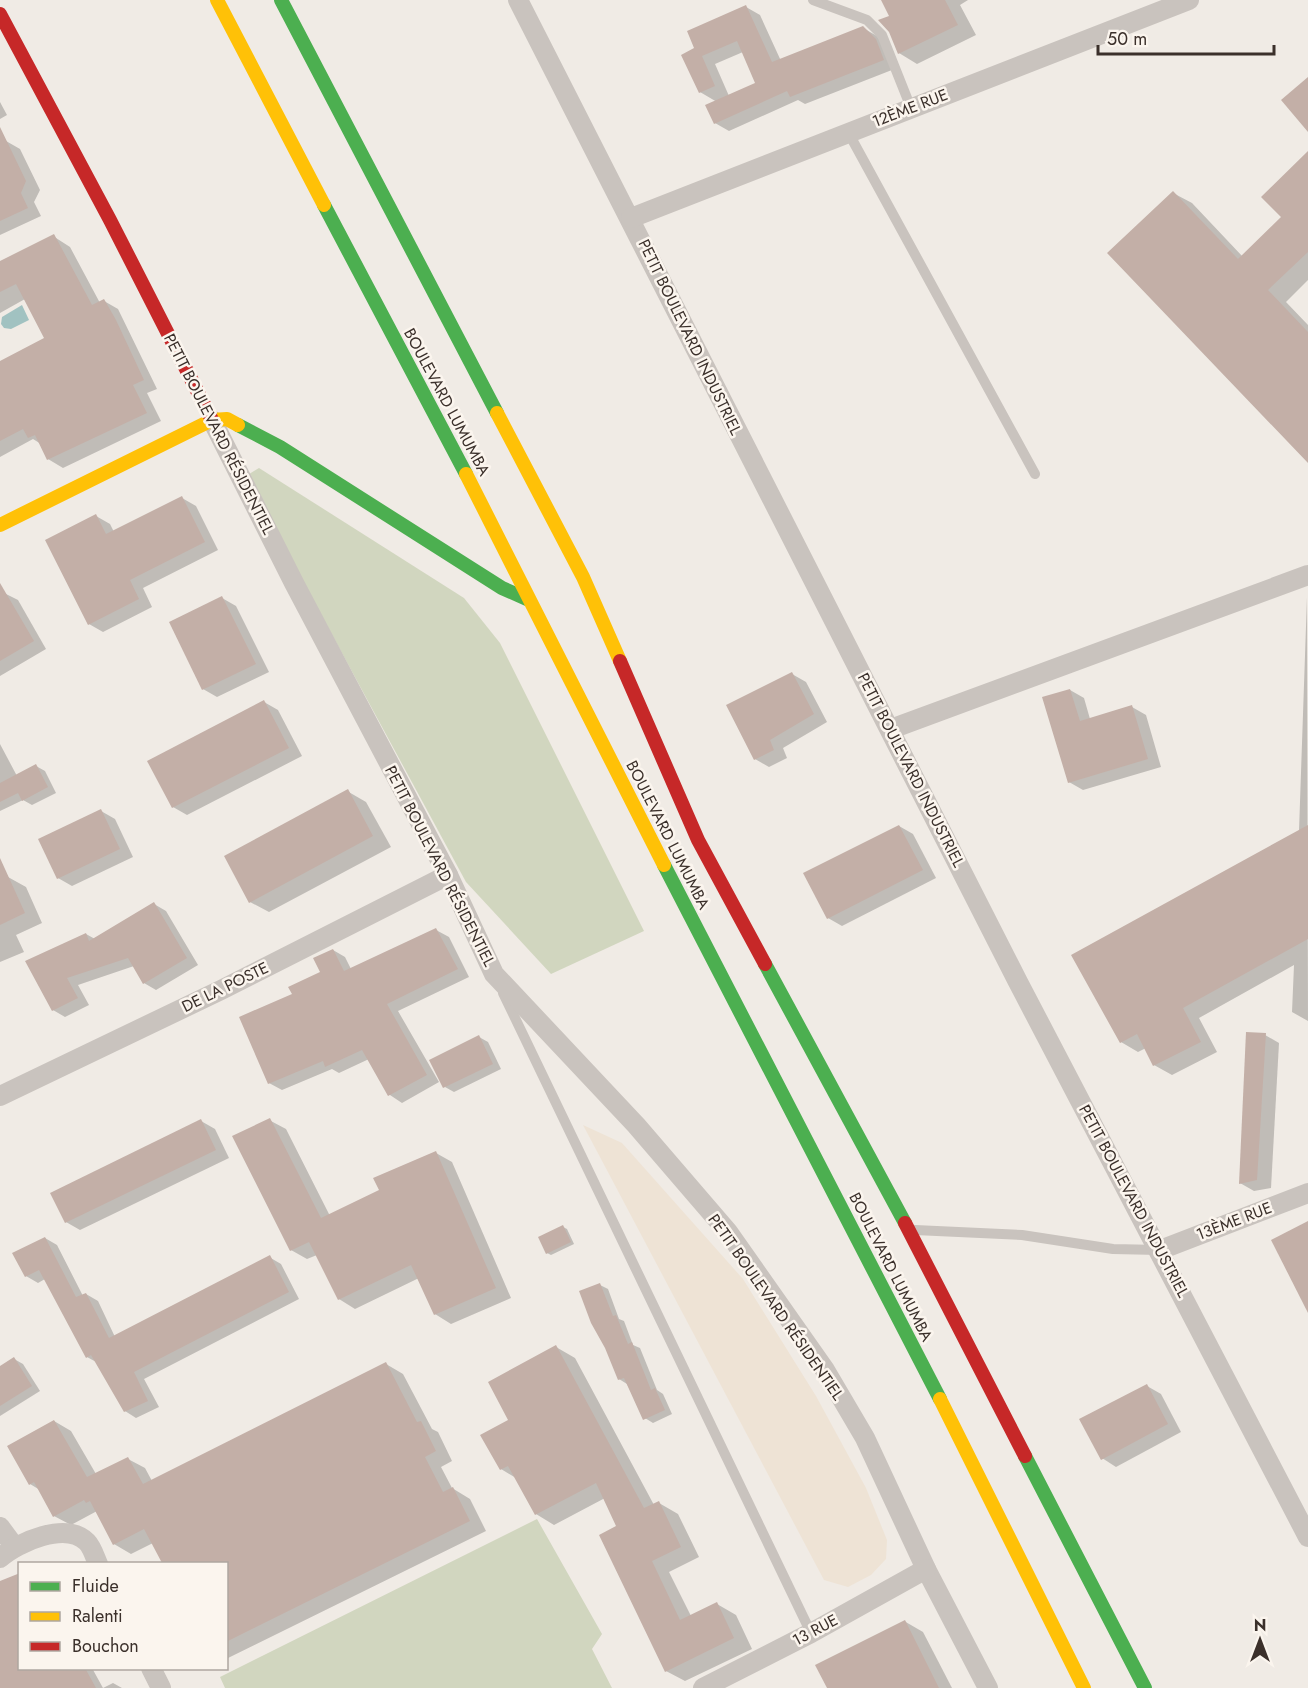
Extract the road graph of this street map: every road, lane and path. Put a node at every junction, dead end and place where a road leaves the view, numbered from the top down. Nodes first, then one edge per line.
1 (217, 0) edge
2 (281, 0) edge
3 (518, 0) edge
4 (813, 0) edge
5 (1189, 0) edge
6 (0, 14) edge
7 (911, 108) junction
8 (848, 132) junction
9 (630, 218) junction
10 (212, 420) junction
11 (1035, 474) dead end
12 (0, 525) edge
13 (1308, 574) edge
14 (527, 599) junction
15 (891, 729) junction
16 (448, 875) junction
17 (494, 974) junction
18 (0, 1096) edge
19 (1308, 1193) edge
20 (909, 1230) junction
21 (1160, 1250) junction
22 (0, 1527) edge
23 (1308, 1537) edge
24 (7, 1552) edge
25 (98, 1562) edge
26 (926, 1569) junction
27 (811, 1633) junction
28 (152, 1670) edge
29 (161, 1688) edge
30 (703, 1688) edge
31 (988, 1688) edge
32 (1084, 1688) edge
33 (1145, 1688) edge

1 - 14 main road, BOULEVARD LUMUMBA
2 - 20 main road, BOULEVARD LUMUMBA
3 - 9 street, PETIT BOULEVARD INDUSTRIEL
4 - 7 lane
5 - 7 street, 12ÈME RUE
6 - 10 main road, PETIT BOULEVARD RÉSIDENTIEL
7 - 8 street, 12ÈME RUE
8 - 9 street, 12ÈME RUE
8 - 11 lane
9 - 15 street, PETIT BOULEVARD INDUSTRIEL
10 - 12 main road
10 - 14 main road
10 - 16 street, PETIT BOULEVARD RÉSIDENTIEL
13 - 15 street
14 - 32 main road, BOULEVARD LUMUMBA
15 - 21 street, PETIT BOULEVARD INDUSTRIEL
16 - 17 street, PETIT BOULEVARD RÉSIDENTIEL
16 - 18 street, DE LA POSTE
17 - 26 street, PETIT BOULEVARD RÉSIDENTIEL
17 - 27 lane
19 - 21 street, 13ÈME RUE
20 - 21 lane
20 - 33 main road, BOULEVARD LUMUMBA
21 - 23 street, PETIT BOULEVARD INDUSTRIEL
22 - 24 street
24 - 25 street
26 - 27 street, 13 RUE
26 - 31 street, PETIT BOULEVARD RÉSIDENTIEL
27 - 30 street, 13 RUE
28 - 29 street

